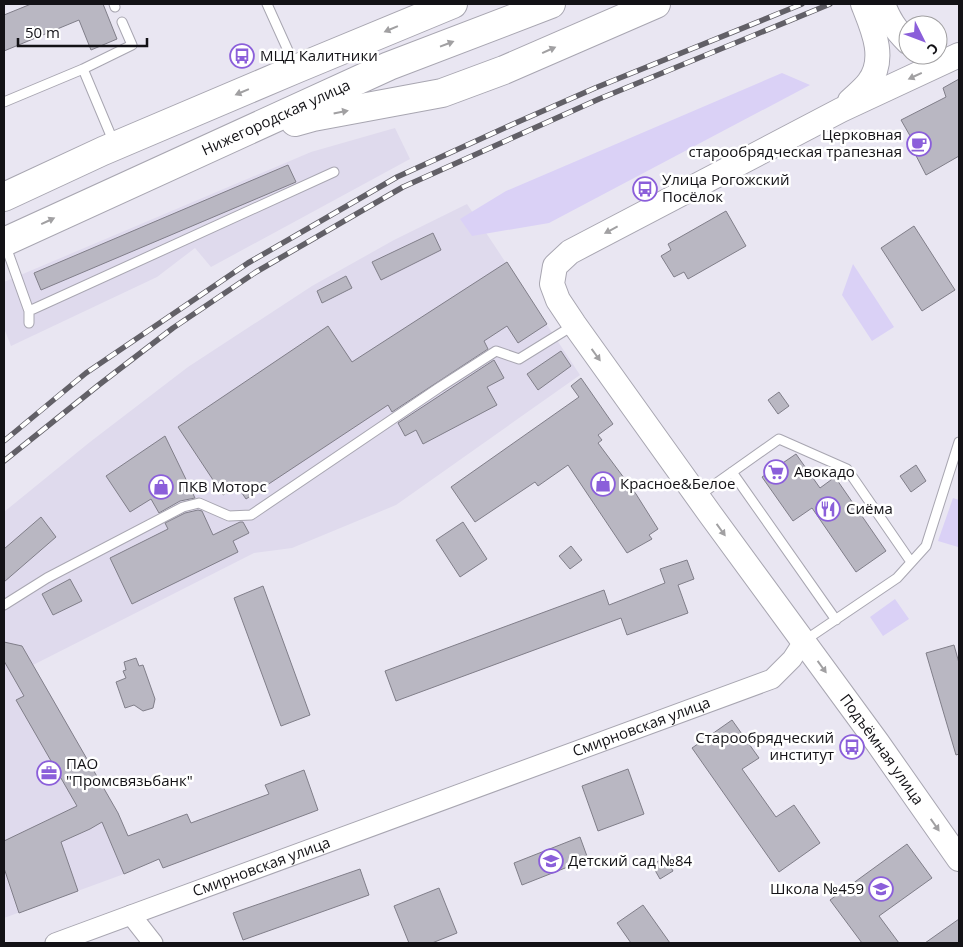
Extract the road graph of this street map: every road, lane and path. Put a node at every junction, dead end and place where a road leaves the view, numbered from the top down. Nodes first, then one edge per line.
1 (267, 4) edge
2 (551, 4) edge
3 (656, 4) edge
4 (862, 4) edge
5 (883, 4) edge
6 (443, 7) edge
7 (122, 22) dead end
8 (898, 31) edge
9 (959, 55) edge
10 (82, 68) junction
11 (296, 68) junction
12 (4, 102) edge
13 (842, 110) junction
14 (109, 148) junction
15 (210, 148) junction
16 (334, 172) dead end
17 (4, 185) edge
18 (4, 198) edge
19 (4, 242) edge
20 (30, 311) junction
21 (29, 323) dead end
22 (574, 324) junction
23 (959, 442) edge
24 (732, 472) junction
25 (697, 497) junction
26 (911, 562) junction
27 (4, 605) edge
28 (836, 620) junction
29 (803, 642) junction
30 (959, 859) edge
31 (131, 915) junction
32 (55, 943) edge
33 (153, 943) edge

1 - 11 lane
15 -> 2 main road, Нижегородская улица
15 -> 3 main road
4 - 13 street
5 - 8 street
6 -> 11 main road
7 - 10 lane
9 -> 13 street
10 - 12 lane
10 - 14 lane
11 -> 14 main road
13 -> 22 street
14 - 17 street
14 - 18 main road
19 -> 15 main road, Нижегородская улица
16 - 20 lane
19 - 20 lane
20 - 21 lane
22 -> 25 street
22 - 27 lane
23 - 26 lane
24 - 25 lane
24 - 26 lane
24 - 28 lane
25 -> 29 street
26 - 28 lane
28 - 29 lane
29 -> 30 street, Подъёмная улица
29 - 31 street, Смирновская улица
31 - 32 street, Смирновская улица
31 - 33 street

